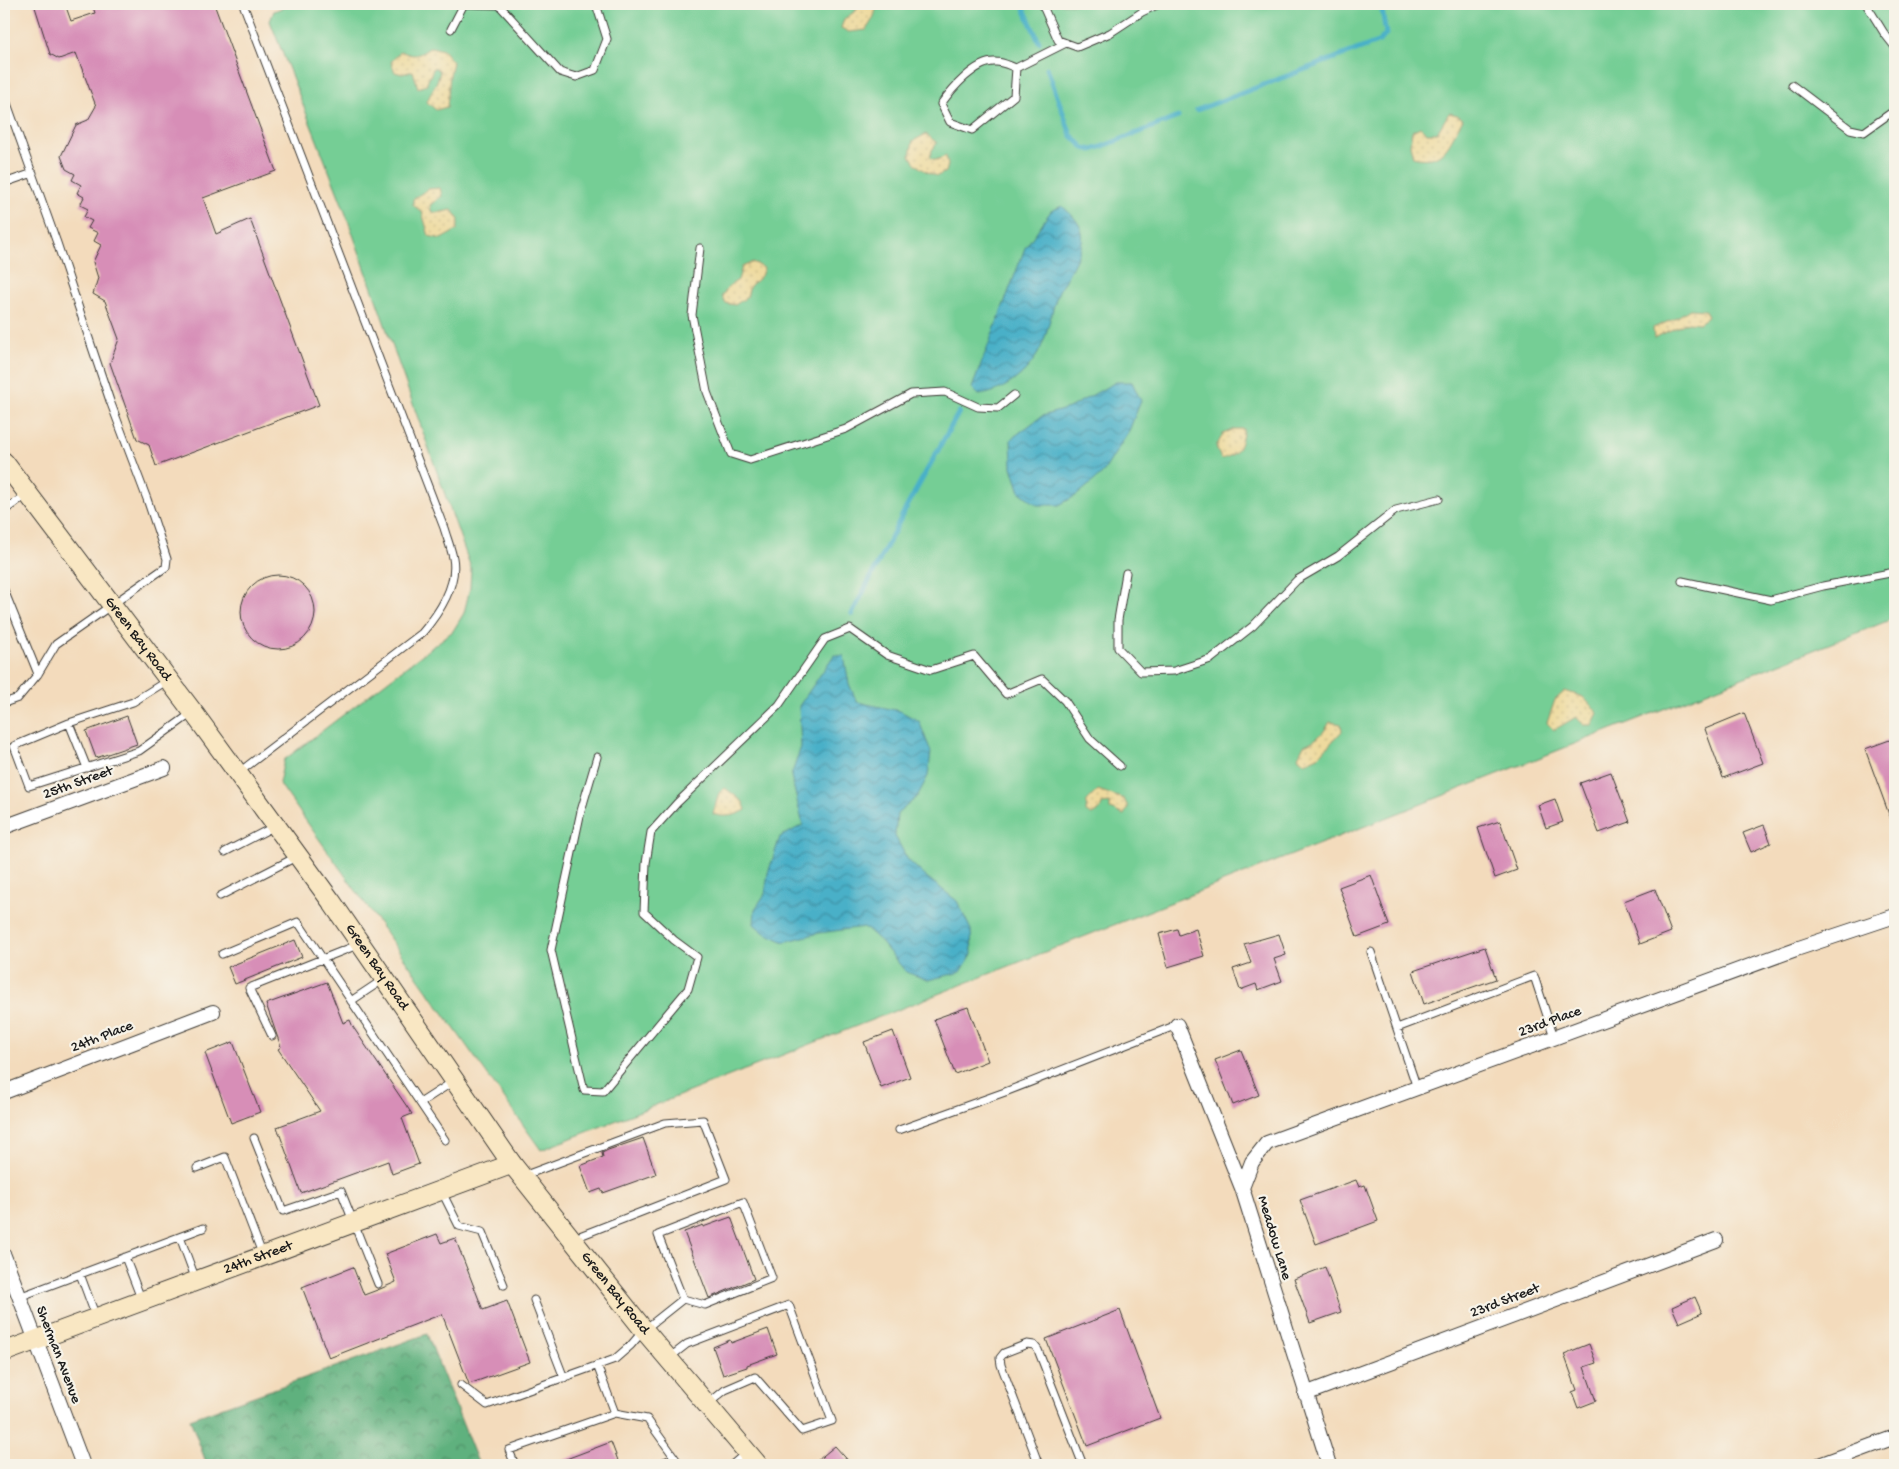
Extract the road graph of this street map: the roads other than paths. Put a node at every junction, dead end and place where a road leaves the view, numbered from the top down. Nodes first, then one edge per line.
1 (243, 4) edge
2 (596, 4) edge
3 (1042, 4) edge
4 (1159, 4) edge
5 (1866, 4) edge
6 (451, 28) dead end
7 (1066, 43) junction
8 (1895, 47) edge
9 (1016, 68) junction
10 (1792, 85) dead end
11 (4, 95) edge
12 (1895, 110) edge
13 (33, 173) junction
14 (4, 183) edge
15 (700, 248) dead end
16 (1014, 395) dead end
17 (4, 462) edge
18 (27, 494) junction
19 (1440, 499) dead end
20 (4, 511) edge
21 (1895, 572) edge
22 (1126, 573) dead end
23 (1682, 581) dead end
24 (4, 590) edge
25 (111, 604) junction
26 (38, 674) junction
27 (168, 680) junction
28 (4, 703) edge
29 (193, 712) junction
30 (69, 723) junction
31 (597, 756) dead end
32 (1120, 766) dead end
33 (87, 768) junction
34 (164, 768) dead end
35 (237, 773) junction
36 (276, 826) junction
37 (4, 828) edge
38 (225, 852) dead end
39 (298, 856) junction
40 (220, 896) dead end
41 (1895, 916) edge
42 (360, 944) junction
43 (1371, 952) dead end
44 (222, 954) dead end
45 (323, 959) junction
46 (384, 979) junction
47 (351, 1001) junction
48 (213, 1012) dead end
49 (1177, 1024) joint
50 (1397, 1028) junction
51 (272, 1036) dead end
52 (1554, 1037) junction
53 (454, 1081) junction
54 (1417, 1088) junction
55 (4, 1092) edge
56 (420, 1103) junction
57 (899, 1130) dead end
58 (254, 1138) dead end
59 (444, 1140) dead end
60 (197, 1168) dead end
61 (517, 1170) junction
62 (1242, 1188) junction
63 (442, 1191) junction
64 (354, 1223) junction
65 (203, 1228) dead end
66 (180, 1237) junction
67 (571, 1239) junction
68 (1716, 1240) dead end
69 (4, 1256) edge
70 (263, 1256) junction
71 (125, 1257) junction
72 (80, 1274) junction
73 (197, 1280) junction
74 (378, 1284) dead end
75 (504, 1285) dead end
76 (19, 1297) junction
77 (683, 1299) junction
78 (534, 1300) dead end
79 (142, 1301) junction
80 (96, 1318) junction
81 (644, 1330) junction
82 (36, 1340) junction
83 (4, 1352) edge
84 (669, 1358) junction
85 (597, 1366) junction
86 (564, 1378) junction
87 (461, 1385) dead end
88 (1305, 1394) junction
89 (708, 1404) junction
90 (615, 1413) junction
91 (1895, 1437) edge
92 (674, 1458) junction
93 (752, 1459) edge
94 (83, 1465) edge
95 (515, 1465) edge
96 (656, 1465) edge
97 (680, 1465) edge
98 (732, 1465) edge
99 (1039, 1465) edge
100 (1083, 1465) edge
101 (1329, 1465) edge
102 (1819, 1465) edge

1 - 35 lane
2 - 6 lane
3 - 7 lane
4 - 7 lane
5 - 8 lane
7 - 9 lane
9 - 9 lane
10 - 12 lane
11 - 13 lane
13 - 14 lane
13 - 25 lane
15 - 16 lane
17 - 18 main road, Green Bay Road
18 - 20 lane
18 - 25 main road, Green Bay Road
19 - 22 lane
21 - 23 lane
24 - 26 lane
25 - 26 lane
25 - 27 main road, Green Bay Road
26 - 28 lane
27 - 29 main road, Green Bay Road
27 - 30 lane
29 - 33 lane
29 - 35 main road, Green Bay Road
30 - 33 lane
30 - 33 lane
31 - 32 lane
34 - 37 street, 25th Street
35 - 36 main road, Green Bay Road
36 - 38 lane
36 - 39 main road, Green Bay Road
39 - 40 lane
39 - 42 main road, Green Bay Road
41 - 52 street, 23rd Place
42 - 45 lane
42 - 46 main road, Green Bay Road
43 - 50 lane
44 - 45 lane
45 - 47 lane
45 - 51 lane
46 - 47 lane
46 - 53 main road, Green Bay Road
47 - 56 lane
48 - 55 street, 24th Place
49 - 57 lane
49 - 62 street, Meadow Lane
50 - 52 lane
50 - 54 lane
52 - 54 street, 23rd Place
53 - 56 lane
53 - 61 main road, Green Bay Road
54 - 62 street, 23rd Place
56 - 59 lane
58 - 64 lane
60 - 70 lane
61 - 63 main road, 24th Street
61 - 67 main road, Green Bay Road
61 - 67 lane
62 - 88 street, Meadow Lane
63 - 64 main road, 24th Street
63 - 75 lane
64 - 70 main road, 24th Street
64 - 74 lane
65 - 66 lane
66 - 71 lane
66 - 73 lane
67 - 81 main road, Green Bay Road
68 - 88 street, 23rd Street
69 - 76 street, Sherman Avenue
70 - 73 main road, 24th Street
71 - 72 lane
71 - 79 lane
72 - 76 lane
72 - 80 lane
73 - 79 main road, 24th Street
76 - 82 street, Sherman Avenue
77 - 77 lane
77 - 81 lane
78 - 86 lane
79 - 80 main road, 24th Street
80 - 82 main road, 24th Street
81 - 84 main road, Green Bay Road
81 - 85 lane
82 - 83 main road, 24th Street
82 - 94 street, Sherman Avenue
84 - 89 main road, Green Bay Road
84 - 89 lane
85 - 86 lane
85 - 90 lane
86 - 87 lane
88 - 101 street, Meadow Lane
89 - 93 main road, Green Bay Road
90 - 92 lane
90 - 95 lane
91 - 102 street
92 - 96 lane
92 - 97 lane
93 - 98 lane
99 - 100 lane

